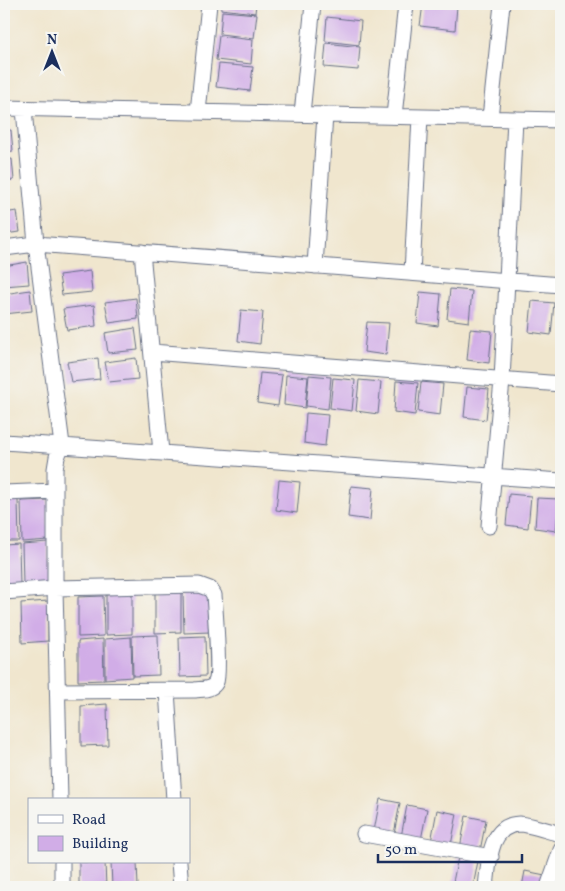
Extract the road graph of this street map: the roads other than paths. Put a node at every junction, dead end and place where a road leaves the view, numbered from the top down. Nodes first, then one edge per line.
1 (209, 4) edge
2 (313, 4) edge
3 (406, 4) edge
4 (502, 4) edge
5 (4, 108) edge
6 (24, 109) junction
7 (198, 112) junction
8 (302, 114) junction
9 (325, 115) junction
10 (394, 116) junction
11 (420, 117) junction
12 (490, 118) junction
13 (515, 119) junction
14 (561, 120) edge
15 (36, 244) junction
16 (4, 248) edge
17 (142, 252) junction
18 (315, 266) junction
19 (412, 273) junction
20 (507, 280) junction
21 (561, 285) edge
22 (152, 352) junction
23 (502, 380) junction
24 (561, 384) edge
25 (4, 442) edge
26 (62, 445) junction
27 (161, 452) junction
28 (494, 476) junction
29 (561, 481) edge
30 (56, 491) junction
31 (4, 493) edge
32 (489, 526) dead end
33 (55, 588) junction
34 (4, 592) edge
35 (167, 690) junction
36 (58, 691) junction
37 (60, 798) edge
38 (174, 798) edge
39 (364, 834) dead end
40 (561, 834) edge
41 (561, 850) edge
42 (491, 857) junction
43 (62, 864) edge
44 (178, 864) edge
45 (62, 887) edge
46 (181, 887) edge
47 (486, 887) edge
48 (548, 887) edge

1 - 7 street
2 - 8 street
3 - 10 street
4 - 12 street
5 - 6 street
6 - 7 street
6 - 15 street
7 - 8 street
8 - 9 street
9 - 10 street
9 - 18 street
10 - 11 street
11 - 12 street
11 - 19 street
12 - 13 street
13 - 14 street
13 - 20 street
15 - 16 street
15 - 17 street
15 - 26 street
17 - 18 street
17 - 22 street
18 - 19 street
19 - 20 street
20 - 21 street
20 - 23 street
22 - 23 street
22 - 27 street
23 - 24 street
23 - 28 street
25 - 26 street
26 - 27 street
26 - 30 street
27 - 28 street
28 - 29 street
28 - 32 street
30 - 31 street
30 - 33 street
33 - 34 street
33 - 35 street
33 - 36 street
35 - 36 street
35 - 38 street
36 - 37 street
39 - 42 street
40 - 42 street
41 - 48 street
42 - 47 street
43 - 45 street
44 - 46 street

